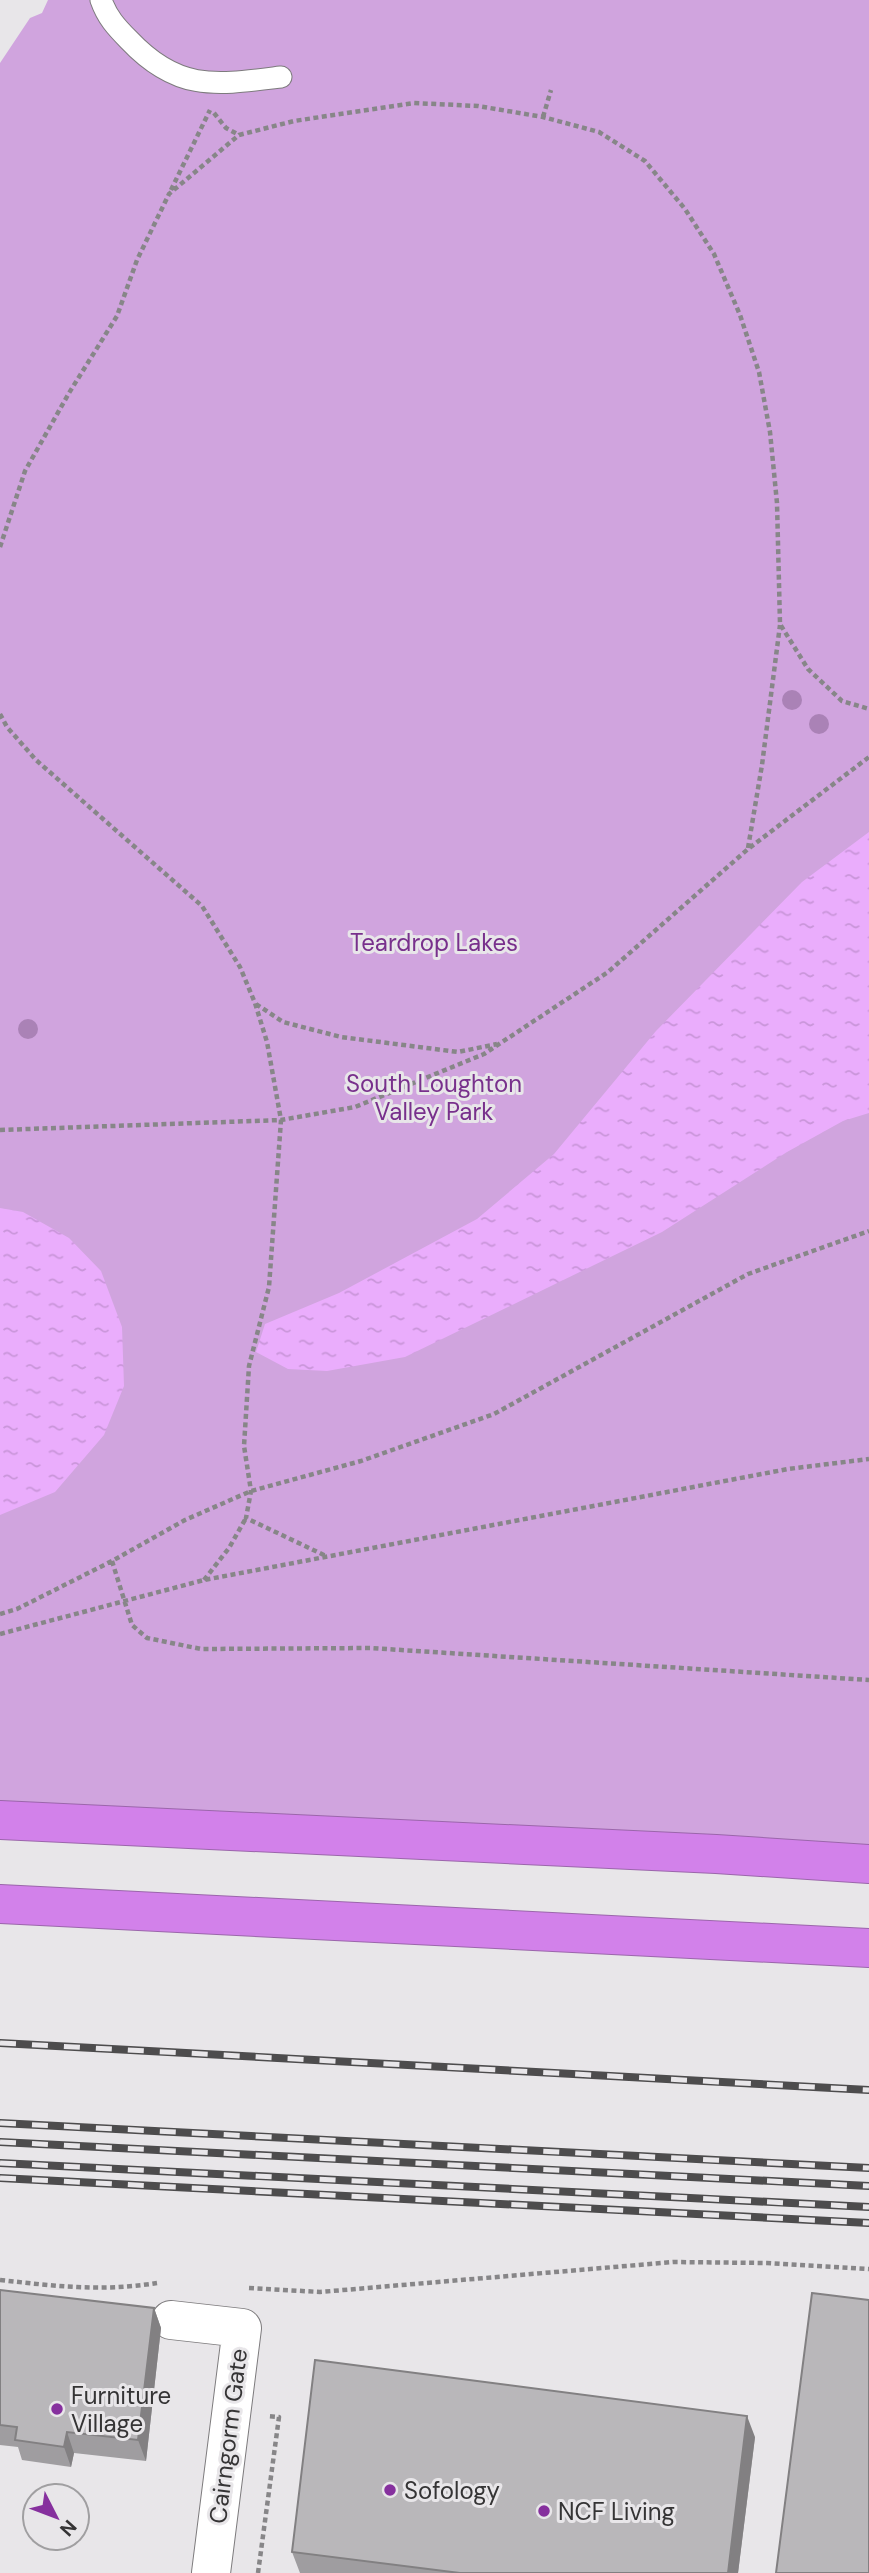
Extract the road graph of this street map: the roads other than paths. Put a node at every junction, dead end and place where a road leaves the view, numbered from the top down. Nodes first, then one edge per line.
1 (101, 0) edge
2 (281, 77) dead end
3 (0, 1820) edge
4 (869, 1864) edge
5 (0, 1904) edge
6 (869, 1948) edge
7 (171, 2320) dead end
8 (211, 2573) edge

1 - 2 lane
3 - 4 highway
5 - 6 highway
7 - 8 street, Cairngorm Gate

